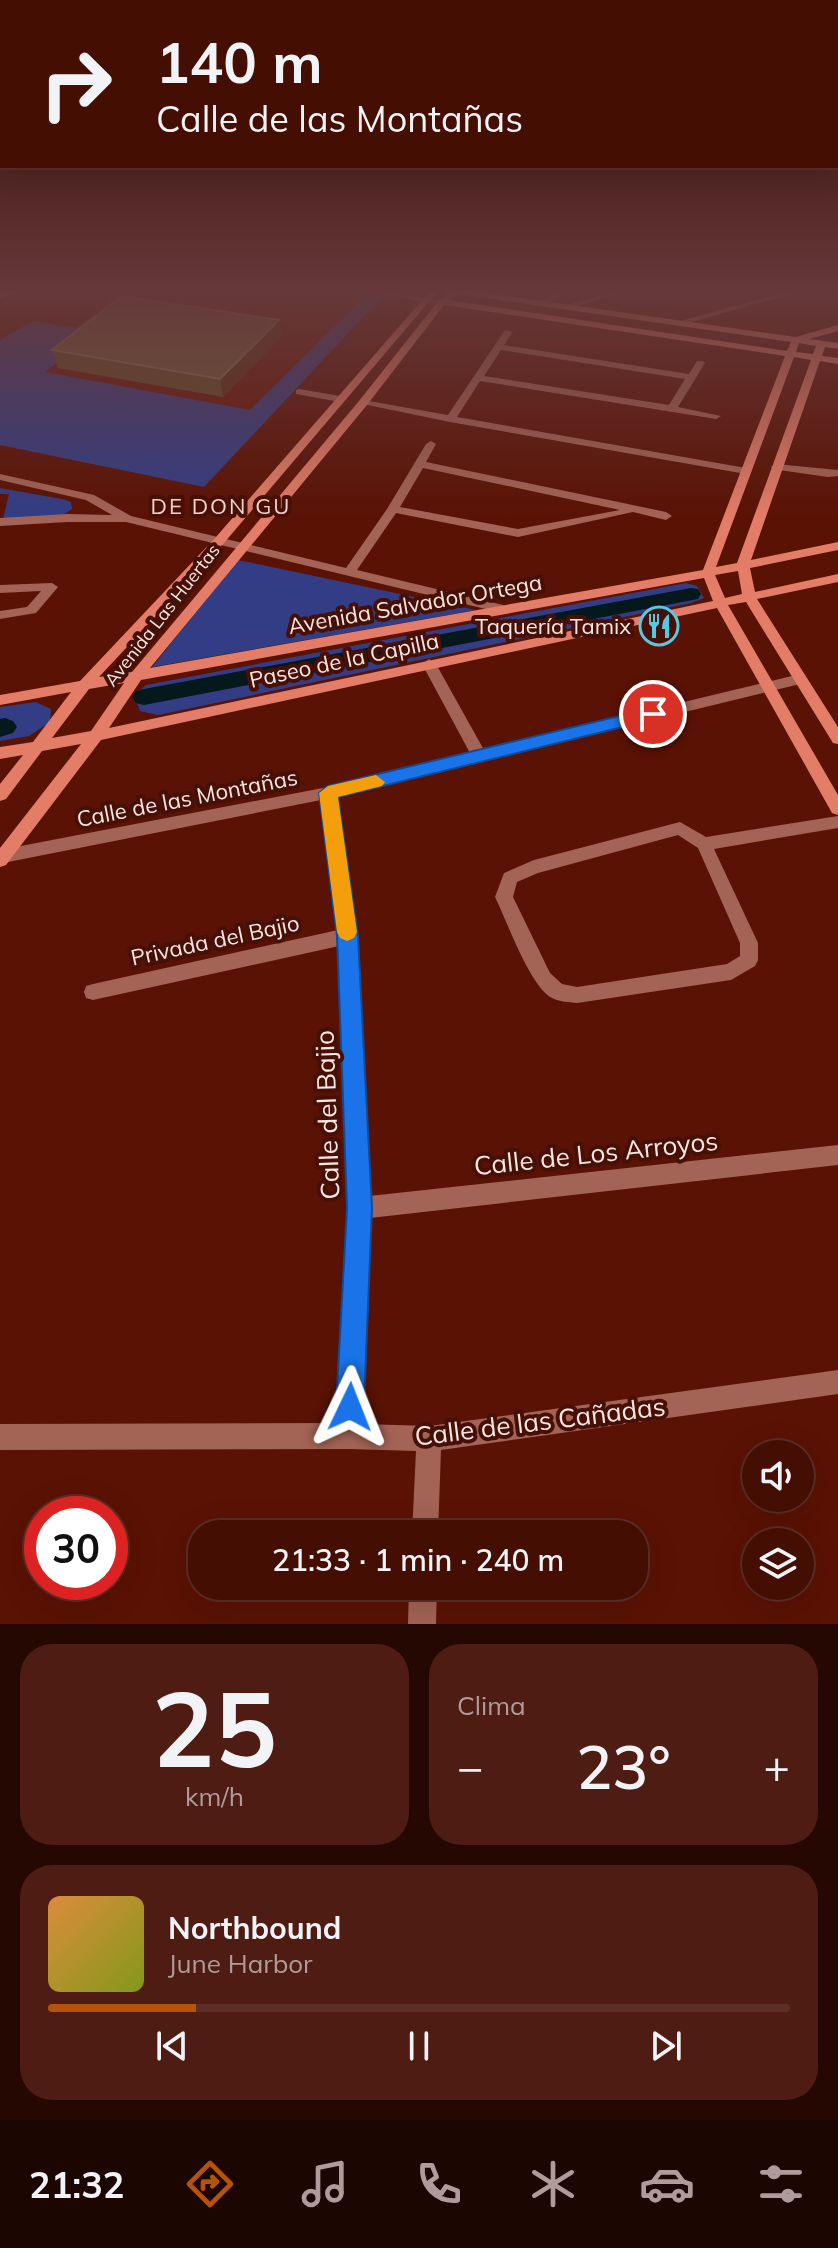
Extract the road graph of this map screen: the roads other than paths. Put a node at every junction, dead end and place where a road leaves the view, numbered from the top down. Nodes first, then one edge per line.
1 (368, 367) edge
2 (391, 367) edge
3 (487, 367) edge
4 (625, 367) edge
5 (697, 367) edge
6 (787, 367) edge
7 (813, 367) edge
8 (690, 377) junction
9 (479, 378) junction
10 (299, 392) dead end
11 (340, 399) junction
12 (773, 401) junction
13 (363, 403) junction
14 (798, 406) junction
15 (672, 409) junction
16 (716, 416) dead end
17 (450, 419) junction
18 (431, 444) dead end
19 (420, 464) junction
20 (776, 467) junction
21 (746, 471) junction
22 (838, 473) edge
23 (0, 477) edge
24 (90, 497) junction
25 (393, 509) junction
26 (634, 511) junction
27 (666, 516) dead end
28 (67, 518) junction
29 (127, 519) junction
30 (0, 522) edge
31 (220, 540) junction
32 (243, 545) junction
33 (838, 546) edge
34 (743, 565) junction
35 (349, 572) junction
36 (708, 573) junction
37 (838, 578) edge
38 (0, 589) edge
39 (749, 596) junction
40 (720, 602) junction
41 (498, 608) junction
42 (0, 615) edge
43 (429, 664) junction
44 (135, 677) junction
45 (800, 679) junction
46 (86, 683) junction
47 (769, 685) junction
48 (0, 700) edge
49 (96, 736) junction
50 (838, 739) edge
51 (39, 746) junction
52 (0, 753) edge
53 (480, 757) junction
54 (328, 793) junction
55 (0, 795) edge
56 (838, 809) edge
57 (838, 822) edge
58 (704, 844) junction
59 (1, 858) edge
60 (348, 936) junction
61 (93, 992) dead end
62 (838, 1155) edge
63 (359, 1208) junction
64 (838, 1382) edge
65 (349, 1436) junction
66 (0, 1437) edge
67 (429, 1439) junction
68 (426, 1520) edge
69 (423, 1600) edge
70 (422, 1624) edge

1 - 11 street, Avenida Las Huertas
2 - 13 street, Avenida Las Huertas
3 - 9 street
4 - 8 street
5 - 8 street
6 - 12 street
7 - 14 street
8 - 15 street
9 - 15 street
9 - 17 street
10 - 11 street
11 - 31 street, Avenida Las Huertas
12 - 14 street
12 - 21 street
13 - 17 street
13 - 32 street, Avenida Las Huertas
14 - 20 street
15 - 16 street
17 - 21 street
18 - 19 street
19 - 25 street
19 - 26 street
20 - 22 street
20 - 34 street
21 - 36 street
23 - 24 street
24 - 28 street
24 - 29 street
25 - 26 street
25 - 35 street
26 - 27 street
28 - 29 street
28 - 30 street
29 - 31 street
31 - 32 street
31 - 46 street, Avenida Las Huertas
32 - 35 street
32 - 44 street, Avenida Las Huertas
33 - 34 street, Avenida Salvador Ortega
34 - 36 street, Avenida Salvador Ortega
34 - 39 street
35 - 41 street
36 - 40 street
36 - 41 street, Avenida Salvador Ortega
37 - 39 street, Paseo de la Capilla
38 - 42 street
39 - 40 street, Paseo de la Capilla
39 - 45 street
40 - 43 street, Paseo de la Capilla
40 - 47 street
41 - 44 street, Avenida Salvador Ortega
43 - 49 street, Paseo de la Capilla
43 - 53 street
44 - 46 street, Avenida Salvador Ortega
44 - 49 street, Avenida Las Huertas
45 - 47 street, Calle de las Montañas
45 - 50 street
46 - 48 street, Avenida Salvador Ortega
46 - 51 street, Avenida Las Huertas
47 - 53 street, Calle de las Montañas
47 - 56 street
49 - 51 street, Paseo de la Capilla
49 - 59 street, Avenida Las Huertas
51 - 52 street, Paseo de la Capilla
51 - 55 street, Avenida Las Huertas
53 - 54 street, Calle de las Montañas
54 - 59 street, Calle de las Montañas
54 - 60 street, Calle del Bajio
57 - 58 street
58 - 58 street
60 - 61 street, Privada del Bajio
60 - 63 street, Calle del Bajio
62 - 63 street, Calle de Los Arroyos
63 - 65 street, Calle del Bajio
64 - 67 street, Calle de las Cañadas
65 - 66 street, Calle de las Cañadas
65 - 67 street, Calle de las Cañadas
67 - 68 street
69 - 70 street

